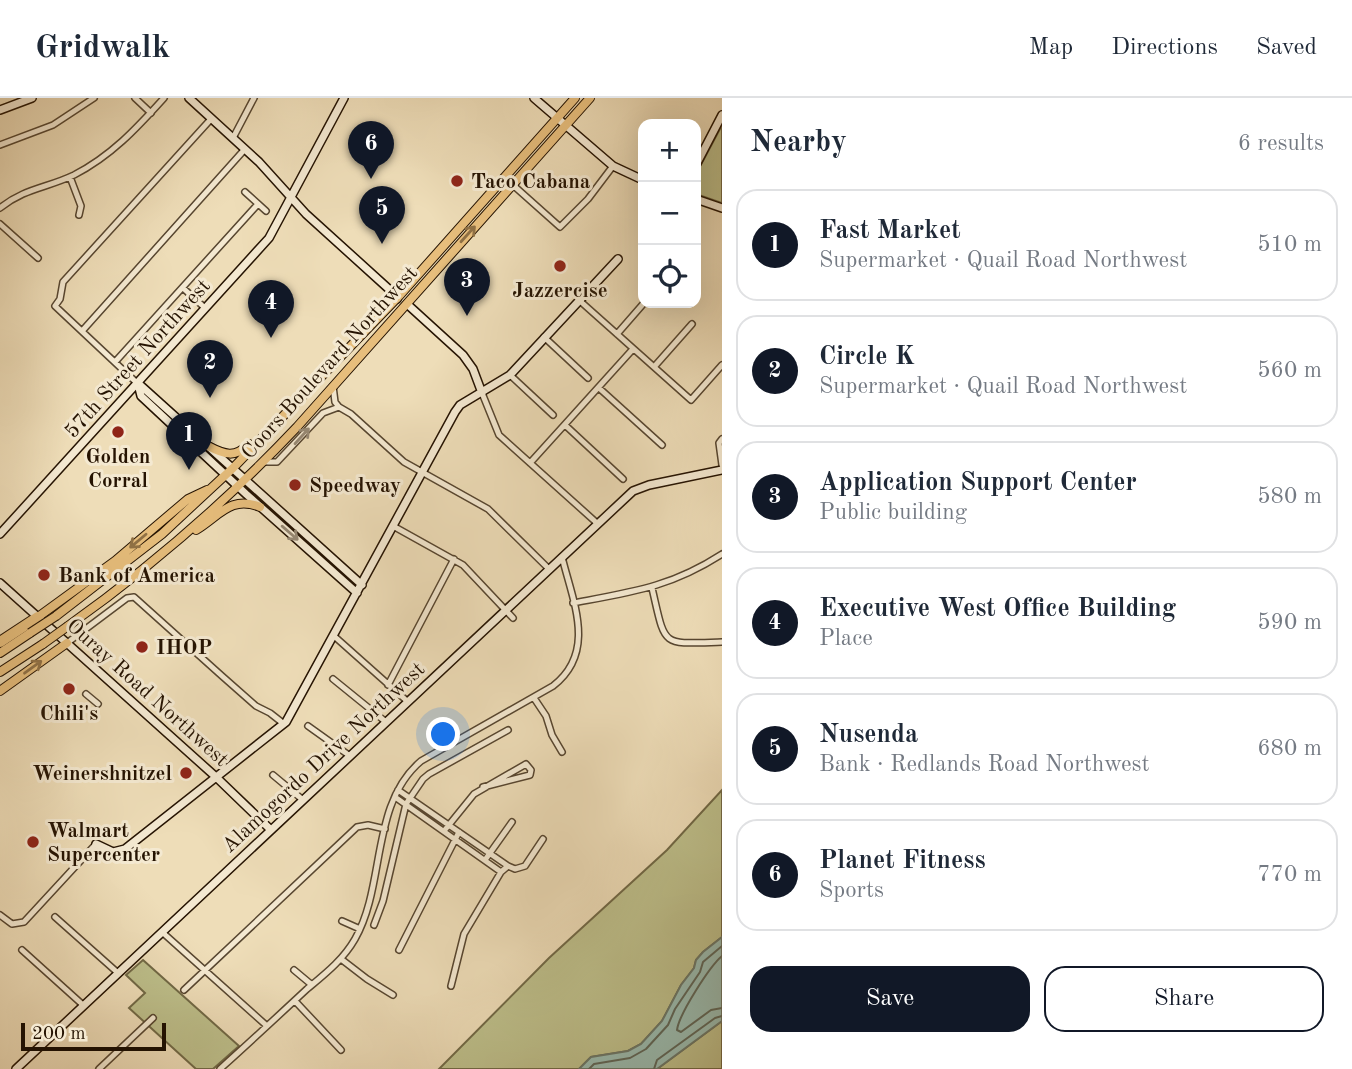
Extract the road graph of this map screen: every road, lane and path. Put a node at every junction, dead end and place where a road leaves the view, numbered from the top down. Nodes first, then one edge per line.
1 (32, 98) edge
2 (94, 98) edge
3 (135, 98) edge
4 (164, 98) edge
5 (189, 98) edge
6 (254, 98) edge
7 (344, 98) edge
8 (534, 98) edge
9 (575, 98) edge
10 (590, 98) edge
11 (0, 110) edge
12 (150, 113) junction
13 (722, 115) edge
14 (211, 119) junction
15 (557, 119) junction
16 (565, 126) junction
17 (233, 138) junction
18 (0, 145) edge
19 (245, 149) junction
20 (701, 155) edge
21 (613, 166) junction
22 (70, 177) junction
23 (504, 177) junction
24 (638, 178) edge
25 (513, 184) junction
26 (245, 192) dead end
27 (291, 198) junction
28 (701, 201) edge
29 (258, 204) junction
30 (0, 208) edge
31 (722, 208) edge
32 (266, 211) dead end
33 (79, 215) dead end
34 (0, 224) edge
35 (38, 258) dead end
36 (618, 259) dead end
37 (428, 264) junction
38 (183, 288) junction
39 (397, 299) junction
40 (580, 301) junction
41 (407, 304) junction
42 (205, 308) junction
43 (640, 308) edge
44 (692, 324) dead end
45 (83, 330) junction
46 (617, 334) junction
47 (544, 337) junction
48 (375, 340) junction
49 (633, 349) junction
50 (115, 362) junction
51 (722, 365) edge
52 (654, 367) junction
53 (510, 375) junction
54 (588, 378) dead end
55 (138, 384) junction
56 (333, 386) junction
57 (598, 388) junction
58 (482, 393) junction
59 (339, 407) junction
60 (553, 415) dead end
61 (278, 420) junction
62 (565, 425) junction
63 (722, 439) edge
64 (662, 445) dead end
65 (208, 446) junction
66 (264, 462) junction
67 (530, 463) junction
68 (722, 465) edge
69 (233, 468) junction
70 (722, 470) edge
71 (422, 472) junction
72 (226, 475) junction
73 (623, 479) dead end
74 (246, 480) junction
75 (213, 487) junction
76 (239, 487) junction
77 (260, 507) junction
78 (598, 524) junction
79 (393, 526) junction
80 (0, 534) edge
81 (176, 543) junction
82 (722, 554) edge
83 (323, 556) junction
84 (562, 557) junction
85 (454, 559) junction
86 (548, 569) junction
87 (343, 580) junction
88 (0, 583) edge
89 (362, 585) junction
90 (652, 588) junction
91 (357, 593) junction
92 (573, 603) junction
93 (350, 607) junction
94 (505, 610) junction
95 (38, 617) junction
96 (513, 618) dead end
97 (334, 636) junction
98 (0, 642) edge
99 (722, 642) edge
100 (67, 643) junction
101 (0, 653) edge
102 (0, 672) edge
103 (333, 680) dead end
104 (388, 685) junction
105 (0, 691) edge
106 (86, 694) dead end
107 (534, 698) junction
108 (407, 701) junction
109 (98, 704) dead end
110 (386, 722) junction
111 (284, 724) junction
112 (307, 726) dead end
113 (508, 730) dead end
114 (562, 752) dead end
115 (350, 756) junction
116 (273, 775) dead end
117 (216, 777) junction
118 (483, 787) junction
119 (397, 790) junction
120 (395, 797) junction
121 (303, 800) junction
122 (408, 801) junction
123 (512, 822) dead end
124 (449, 824) junction
125 (385, 829) junction
126 (271, 830) junction
127 (444, 831) junction
128 (459, 832) junction
129 (543, 839) dead end
130 (455, 840) junction
131 (96, 844) joint
132 (490, 853) junction
133 (485, 860) junction
134 (508, 866) junction
135 (501, 872) junction
136 (0, 915) edge
137 (55, 917) dead end
138 (342, 921) dead end
139 (374, 925) dead end
140 (360, 929) junction
141 (162, 932) junction
142 (22, 950) dead end
143 (399, 950) dead end
144 (341, 959) junction
145 (205, 970) junction
146 (294, 970) dead end
147 (118, 973) junction
148 (312, 985) junction
149 (451, 986) dead end
150 (184, 990) dead end
151 (393, 995) dead end
152 (295, 1001) junction
153 (83, 1005) junction
154 (153, 1018) dead end
155 (267, 1026) junction
156 (341, 1050) dead end
157 (16, 1069) edge
158 (99, 1069) edge
159 (220, 1069) edge

1 - 11 street
2 - 18 street
3 - 12 street
4 - 12 street
5 - 14 street
6 - 17 street
7 - 27 street, 57th Street Northwest
8 - 15 street
9 - 15 main road, Coors Boulevard Northwest
10 - 16 main road, Coors Boulevard Northwest
12 - 22 street
13 - 20 street
14 - 17 street
14 - 45 street
15 - 16 street
15 - 23 main road, Coors Boulevard Northwest
16 - 21 street
16 - 25 main road, Coors Boulevard Northwest
17 - 19 street
19 - 27 street
19 - 45 street
21 - 24 street
21 - 25 street
22 - 30 street
22 - 33 street
23 - 25 street
23 - 37 main road, Coors Boulevard Northwest
41 -> 25 main road, Coors Boulevard Northwest
26 - 29 street
27 - 39 street
27 - 42 street, 57th Street Northwest
28 - 31 street
29 - 32 street
29 - 38 street
34 - 35 street
36 - 40 street
37 - 39 main road, Coors Boulevard Northwest
37 - 41 main road
38 - 42 street
38 - 50 street
39 - 48 main road
39 - 61 main road, Coors Boulevard Northwest
40 - 46 street
40 - 47 street
41 - 48 main road, Coors Boulevard Northwest
41 - 58 street
42 - 55 street, 57th Street Northwest
43 - 46 street
44 - 52 street
45 - 50 street
46 - 49 street
47 - 53 street
47 - 54 street
48 - 56 main road, Coors Boulevard Northwest
49 - 52 street
49 - 57 street
50 - 55 street
51 - 52 street
53 - 58 street
53 - 60 street
55 - 65 street
55 - 72 street
55 - 80 street, 57th Street Northwest
56 - 59 street
56 - 66 main road, Coors Boulevard Northwest
57 - 62 street
57 - 64 street
58 - 67 street
58 - 71 street
66 -> 59 street
59 - 71 street
61 - 65 main road
61 - 69 main road, Coors Boulevard Northwest
62 - 67 street
62 - 73 street
63 - 68 street
65 - 69 street
66 - 74 main road, Coors Boulevard Northwest
67 - 78 street
69 - 72 main road, Coors Boulevard Northwest
69 - 74 street
70 - 78 street, Alamogordo Drive Northwest
71 - 79 street
71 - 86 street
72 - 75 main road, Coors Boulevard Northwest
72 - 76 street
74 - 76 main road, Coors Boulevard Northwest
74 - 83 street
75 -> 95 main road
75 - 101 main road, Coors Boulevard Northwest, bridge
76 - 77 street
76 - 81 main road, Coors Boulevard Northwest
77 - 81 main road
77 -> 83 street
78 - 84 street, Alamogordo Drive Northwest
79 - 85 street
79 - 89 street
81 - 102 main road, Coors Boulevard Northwest, bridge
82 - 90 street
83 - 87 street
83 - 89 street
84 - 86 street, Alamogordo Drive Northwest
84 - 92 street
85 - 94 street
85 - 104 street
86 - 94 street, Alamogordo Drive Northwest
87 - 91 street
87 - 93 street
88 - 95 street, Ouray Road Northwest
89 - 91 street
90 - 92 street
90 - 99 street
91 - 93 street
92 - 107 street
93 - 97 street
94 - 96 street
94 - 108 street, Alamogordo Drive Northwest
95 - 98 highway
95 - 100 street, Ouray Road Northwest
97 - 104 street
97 - 111 street
105 -> 100 main road
100 - 111 street
100 - 117 street, Ouray Road Northwest
103 - 110 street
104 - 108 street
106 - 109 street
107 - 114 street
107 - 119 street
108 - 110 street, Alamogordo Drive Northwest
110 - 115 street, Alamogordo Drive Northwest
111 - 117 street
112 - 115 street
113 - 122 street
115 - 121 street, Alamogordo Drive Northwest
116 - 121 street
117 - 126 street, Ouray Road Northwest
117 - 131 street
118 - 118 street
118 - 124 street
119 - 120 street
119 - 122 street
120 - 122 street
120 - 125 street
121 - 126 street, Alamogordo Drive Northwest
122 - 124 street
122 - 127 street
122 - 139 street
123 - 132 street
124 - 127 street
124 - 128 street
125 - 140 street
125 - 145 street
126 - 141 street, Alamogordo Drive Northwest
127 - 130 street
128 - 130 street
128 - 132 street
129 - 134 street
130 - 133 street
130 - 143 street
131 - 136 street
132 - 133 street
132 - 134 street
133 - 135 street
134 - 135 street
135 - 149 street
137 - 147 street
138 - 140 street
140 - 144 street
141 - 145 street
141 - 147 street, Alamogordo Drive Northwest
142 - 153 street
144 - 148 street
144 - 151 street
145 - 150 street
145 - 155 street
146 - 148 street
147 - 153 street, Alamogordo Drive Northwest
148 - 152 street
152 - 155 street
152 - 156 street
153 - 157 street, Alamogordo Drive Northwest
154 - 158 street
155 - 159 street

